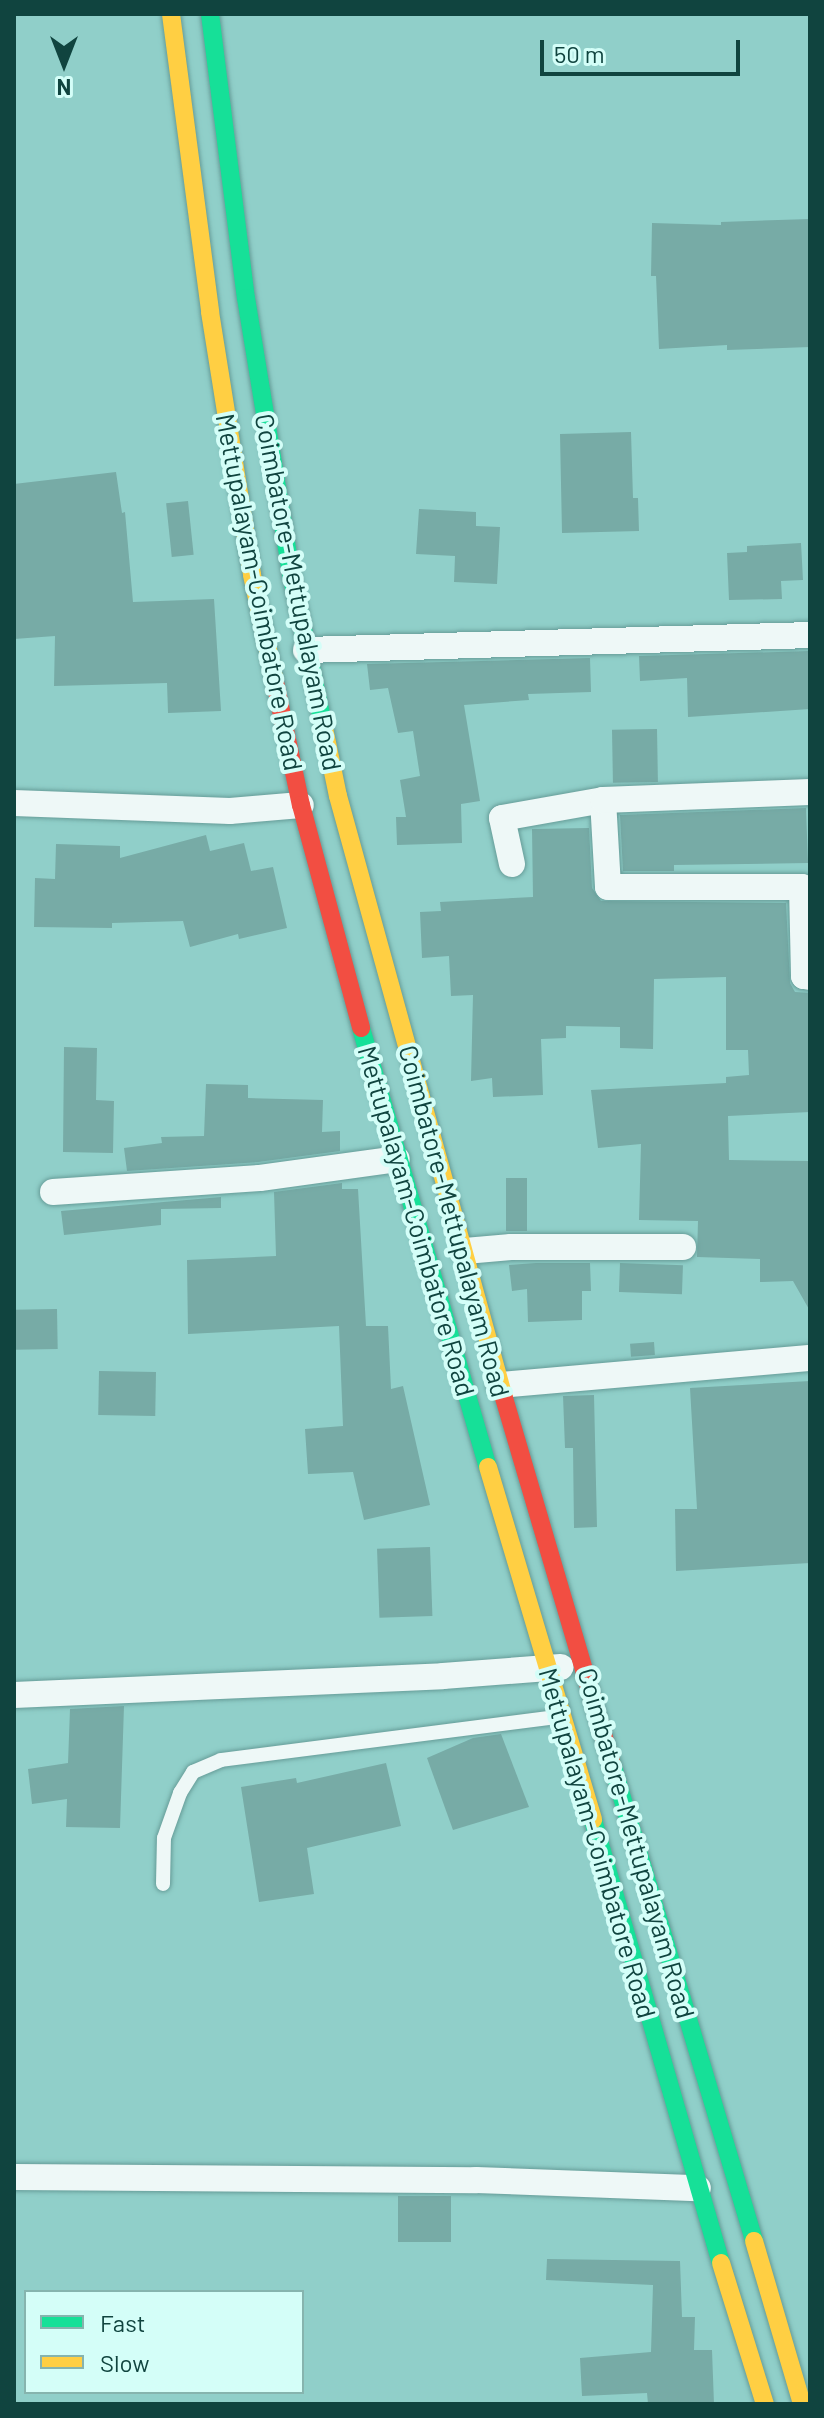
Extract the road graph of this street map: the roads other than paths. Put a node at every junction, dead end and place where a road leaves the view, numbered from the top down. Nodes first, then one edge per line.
1 (171, 14) edge
2 (210, 14) edge
3 (810, 635) edge
4 (306, 650) junction
5 (810, 792) edge
6 (338, 796) junction
7 (603, 800) junction
8 (14, 803) edge
9 (301, 805) junction
10 (512, 864) dead end
11 (810, 977) edge
12 (397, 1159) junction
13 (53, 1192) dead end
14 (683, 1247) dead end
15 (465, 1251) junction
16 (810, 1358) edge
17 (500, 1385) junction
18 (584, 1661) junction
19 (548, 1670) junction
20 (14, 1695) edge
21 (564, 1716) junction
22 (163, 1884) dead end
23 (14, 2177) edge
24 (698, 2188) junction
25 (765, 2404) edge
26 (802, 2404) edge

1 - 9 highway, Mettupalayam-Coimbatore Road
2 - 4 highway, Coimbatore-Mettupalayam Road
3 - 4 street
4 - 6 highway, Coimbatore-Mettupalayam Road
5 - 7 street
6 - 9 highway
6 - 15 highway, Coimbatore-Mettupalayam Road
7 - 10 street
7 - 11 street
8 - 9 street
9 - 12 highway, Mettupalayam-Coimbatore Road
12 - 13 street
12 - 19 highway, Mettupalayam-Coimbatore Road
14 - 15 street
15 - 17 highway, Coimbatore-Mettupalayam Road
16 - 17 street
17 - 18 highway, Coimbatore-Mettupalayam Road
18 - 19 street
18 - 26 highway, Coimbatore-Mettupalayam Road
19 - 20 street
19 - 21 highway, Mettupalayam-Coimbatore Road
21 - 22 lane
21 - 24 highway, Mettupalayam-Coimbatore Road
23 - 24 street
24 - 25 highway, Mettupalayam-Coimbatore Road

